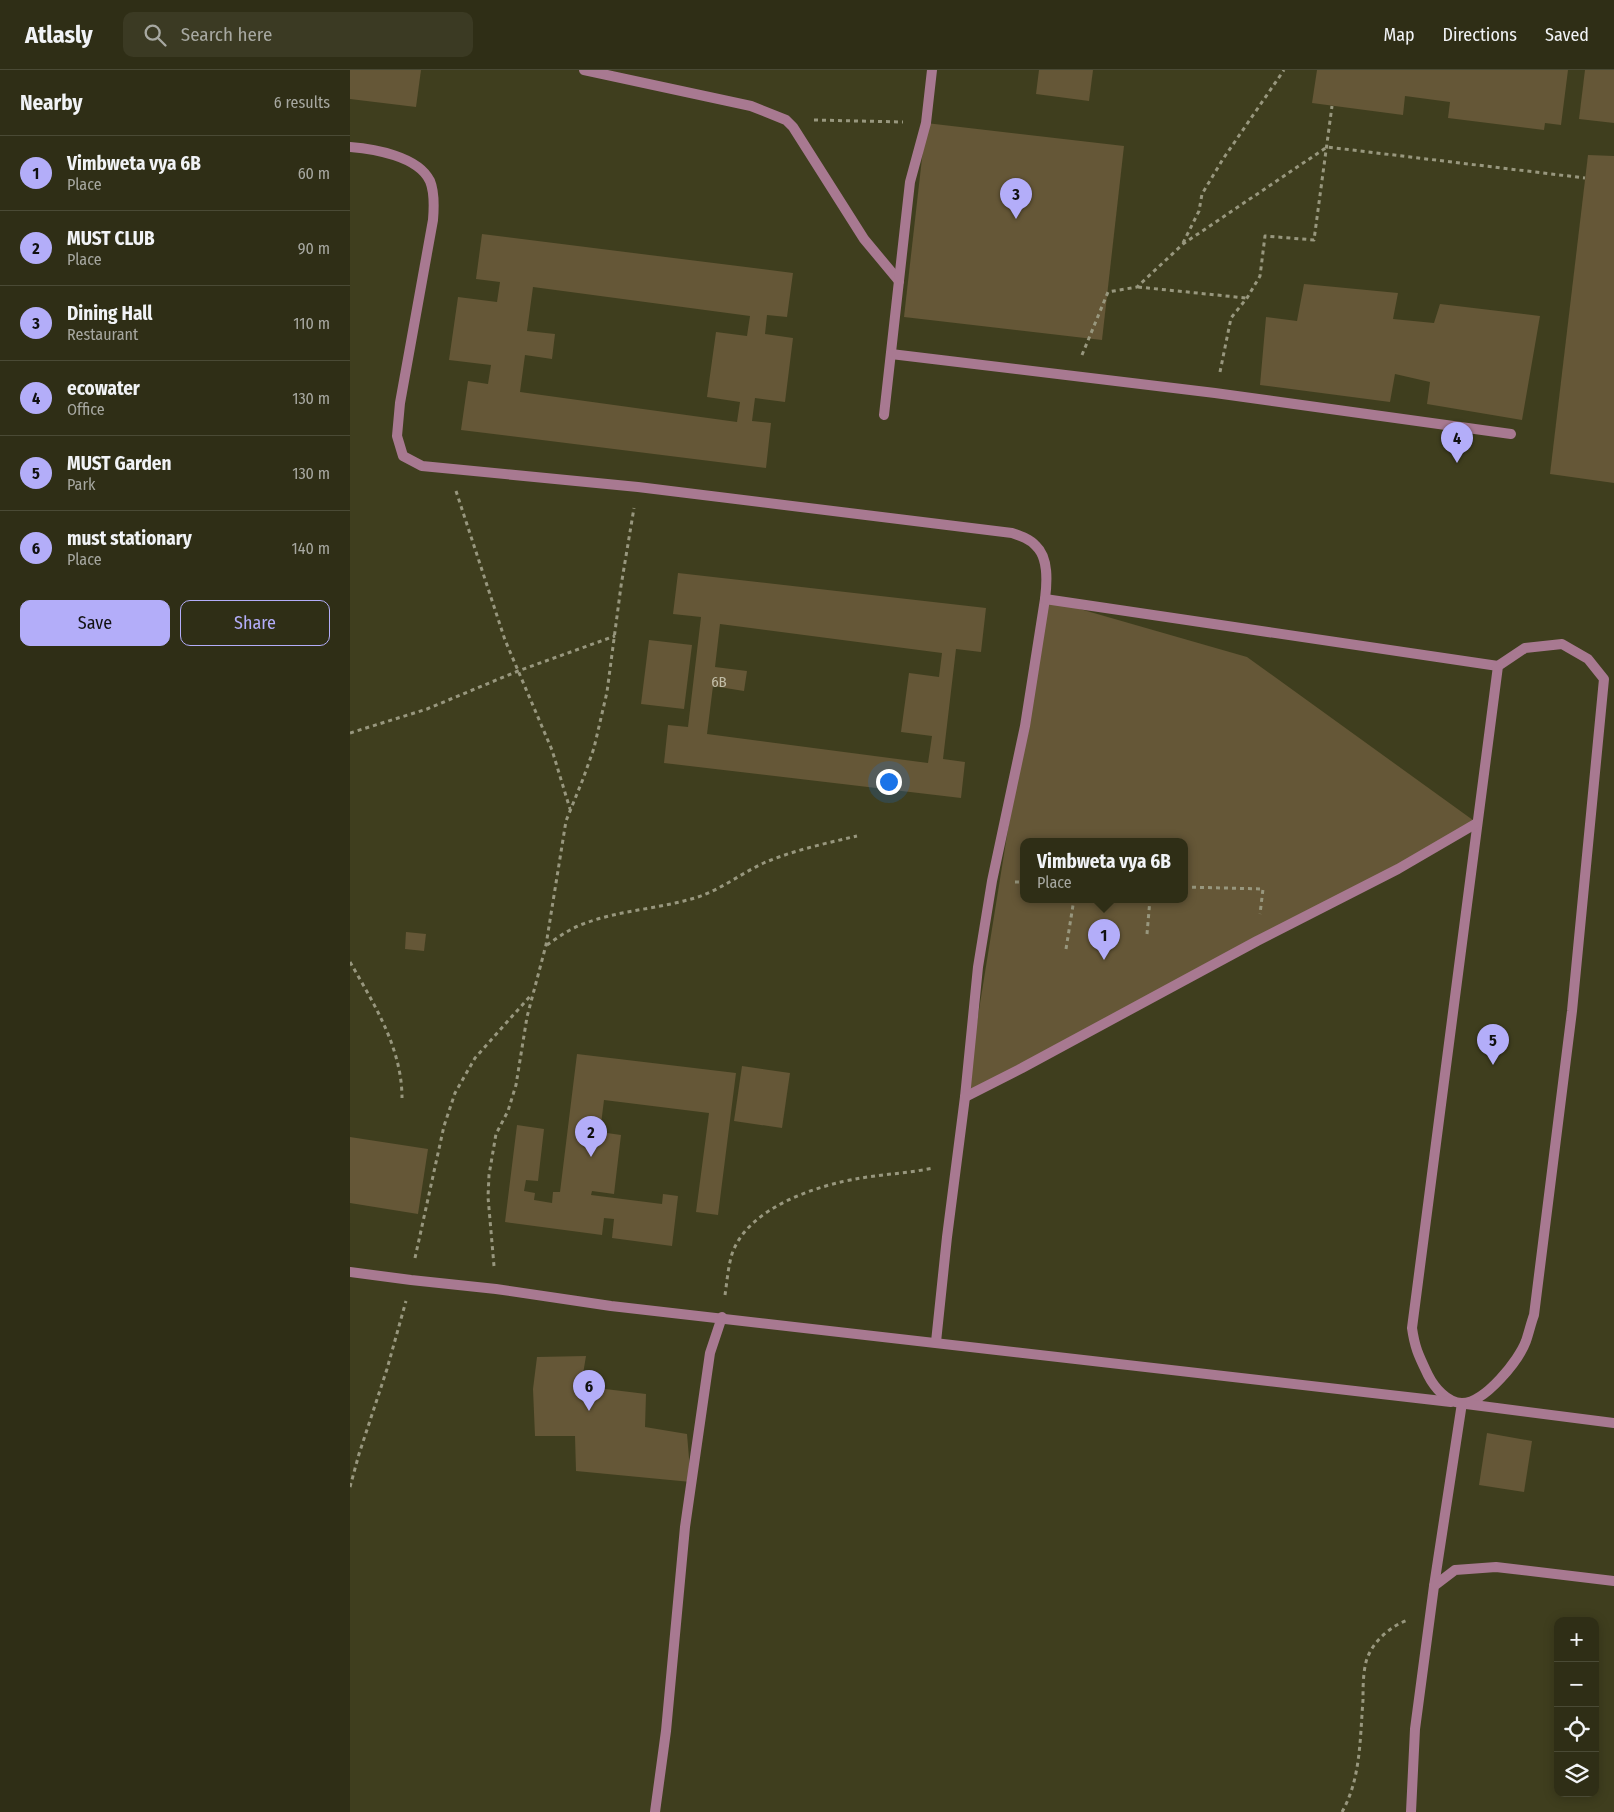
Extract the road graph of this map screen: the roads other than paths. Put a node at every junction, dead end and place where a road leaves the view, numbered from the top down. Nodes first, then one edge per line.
1 (584, 70) edge
2 (932, 70) edge
3 (350, 146) edge
4 (899, 281) junction
5 (891, 354) junction
6 (884, 415) dead end
7 (1511, 434) dead end
8 (1045, 599) junction
9 (1498, 666) junction
10 (1609, 680) edge
11 (1477, 823) junction
12 (965, 1097) junction
13 (350, 1272) edge
14 (722, 1317) junction
15 (936, 1342) junction
16 (1462, 1403) junction
17 (1614, 1423) edge
18 (1614, 1581) edge
19 (1434, 1586) junction
20 (655, 1812) edge
21 (1412, 1812) edge

1 - 4 street
2 - 4 street
3 - 8 street
4 - 5 street
5 - 6 street
5 - 7 street
8 - 9 street
8 - 12 street
9 - 10 street
9 - 11 street
10 - 16 street
11 - 12 street
11 - 16 street
12 - 15 street
13 - 14 street
14 - 15 street
14 - 20 street
15 - 16 street
16 - 17 street
16 - 19 street
18 - 19 street
19 - 21 street

